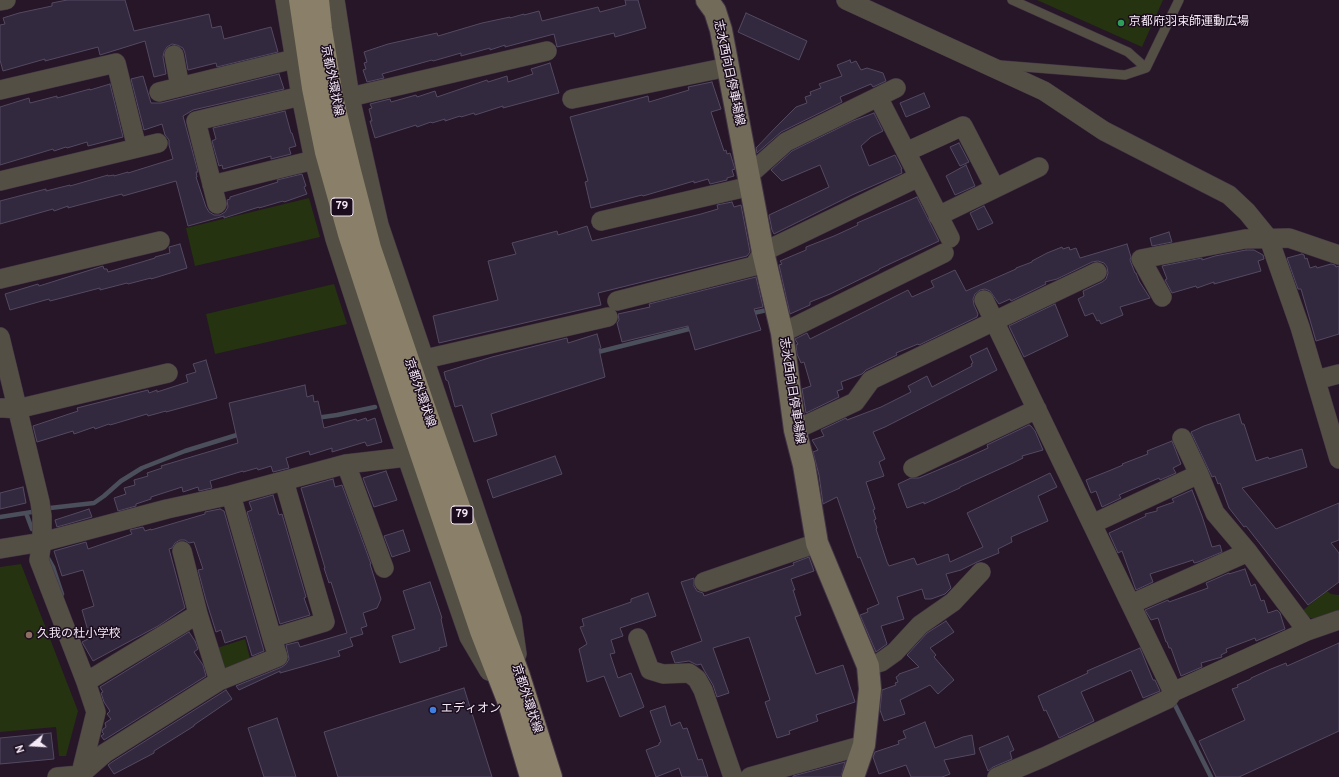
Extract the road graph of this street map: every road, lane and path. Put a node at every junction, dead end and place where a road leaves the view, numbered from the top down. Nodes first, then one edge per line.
1 (6, 0) edge
2 (285, 0) edge
3 (300, 0) edge
4 (318, 0) edge
5 (335, 0) edge
6 (707, 0) edge
7 (846, 0) edge
8 (1012, 0) edge
9 (1179, 0) edge
10 (0, 2) edge
11 (547, 51) dead end
12 (174, 55) dead end
13 (294, 59) junction
14 (985, 64) junction
15 (728, 67) junction
16 (1146, 68) junction
17 (180, 87) junction
18 (896, 88) dead end
19 (0, 90) edge
20 (159, 92) dead end
21 (301, 96) junction
22 (350, 97) junction
23 (878, 97) junction
24 (572, 99) dead end
25 (158, 143) dead end
26 (137, 148) junction
27 (906, 152) junction
28 (314, 160) junction
29 (1040, 167) dead end
30 (919, 177) junction
31 (0, 181) edge
32 (750, 181) junction
33 (212, 185) junction
34 (995, 188) junction
35 (217, 204) dead end
36 (938, 216) junction
37 (601, 221) dead end
38 (1269, 238) junction
39 (160, 241) dead end
40 (763, 252) junction
41 (1339, 255) edge
42 (1097, 272) dead end
43 (0, 279) edge
44 (1162, 297) dead end
45 (984, 300) dead end
46 (994, 321) junction
47 (782, 333) junction
48 (0, 337) edge
49 (425, 359) junction
50 (168, 374) dead end
51 (1339, 374) edge
52 (1316, 380) junction
53 (414, 406) junction
54 (9, 409) edge
55 (1037, 409) junction
56 (795, 430) junction
57 (1182, 438) dead end
58 (407, 457) junction
59 (1339, 458) edge
60 (346, 464) junction
61 (913, 468) dead end
62 (1199, 474) junction
63 (284, 481) junction
64 (231, 495) junction
65 (1092, 524) junction
66 (42, 542) junction
67 (817, 543) junction
68 (0, 549) edge
69 (182, 551) dead end
70 (1248, 552) junction
71 (384, 568) dead end
72 (981, 572) dead end
73 (704, 582) dead end
74 (1130, 604) junction
75 (198, 614) junction
76 (1339, 620) edge
77 (1307, 631) junction
78 (272, 638) junction
79 (638, 638) dead end
80 (868, 666) junction
81 (520, 676) junction
82 (90, 679) junction
83 (219, 681) junction
84 (1173, 692) junction
85 (509, 702) junction
86 (864, 745) junction
87 (87, 769) edge
88 (57, 777) edge
89 (531, 777) edge
90 (551, 777) edge
91 (733, 777) edge
92 (750, 777) edge
93 (853, 777) edge
94 (997, 777) edge

1 - 10 street
2 - 13 street
3 - 53 main road, 京都外環状線 / 79
4 - 53 main road, 京都外環状線 / 79
5 - 22 street
6 - 15 main road, 志水西向日停車場線
7 - 14 street
8 - 16 lane
9 - 16 lane
11 - 22 street
12 - 17 street
13 - 17 street
13 - 21 street
14 - 16 lane
14 - 38 street
15 - 24 street
15 - 32 main road, 志水西向日停車場線
17 - 20 street
18 - 23 street
19 - 26 street
21 - 28 street
21 - 33 street
22 - 49 street
23 - 27 street
23 - 32 street
25 - 26 street
26 - 31 street
27 - 30 street
27 - 34 street
28 - 33 street
28 - 58 street
29 - 34 street
30 - 36 street
30 - 40 street
32 - 37 street
32 - 40 main road, 志水西向日停車場線
33 - 35 street
34 - 36 street
36 - 47 street
38 - 41 street
38 - 44 street
38 - 52 street
39 - 43 street
40 - 47 main road, 志水西向日停車場線
40 - 49 street
42 - 46 street
45 - 46 street
46 - 55 street
46 - 56 street
47 - 56 main road, 志水西向日停車場線
48 - 54 street
49 - 81 street
50 - 54 street
51 - 52 street
52 - 59 street
53 - 81 main road, 京都外環状線 / 79
53 - 85 main road, 京都外環状線 / 79
54 - 66 street
55 - 61 street
55 - 65 street
56 - 67 main road, 志水西向日停車場線
57 - 62 street
58 - 60 street
58 - 85 street
60 - 63 street
60 - 71 street
62 - 65 street
62 - 70 street
63 - 64 street
63 - 78 street
64 - 66 street
64 - 78 street
65 - 74 street
66 - 68 street
66 - 82 street
67 - 73 street
67 - 80 main road, 志水西向日停車場線
69 - 75 street
70 - 74 street
70 - 77 street
72 - 80 street
74 - 84 street
75 - 82 street
75 - 83 street
76 - 77 street
77 - 84 street
78 - 83 street
79 - 91 street
80 - 86 main road, 志水西向日停車場線
81 - 90 main road, 京都外環状線 / 79
82 - 87 street
83 - 87 street
84 - 94 street
85 - 89 main road, 京都外環状線 / 79
86 - 92 street
86 - 93 main road, 志水西向日停車場線
87 - 88 street

